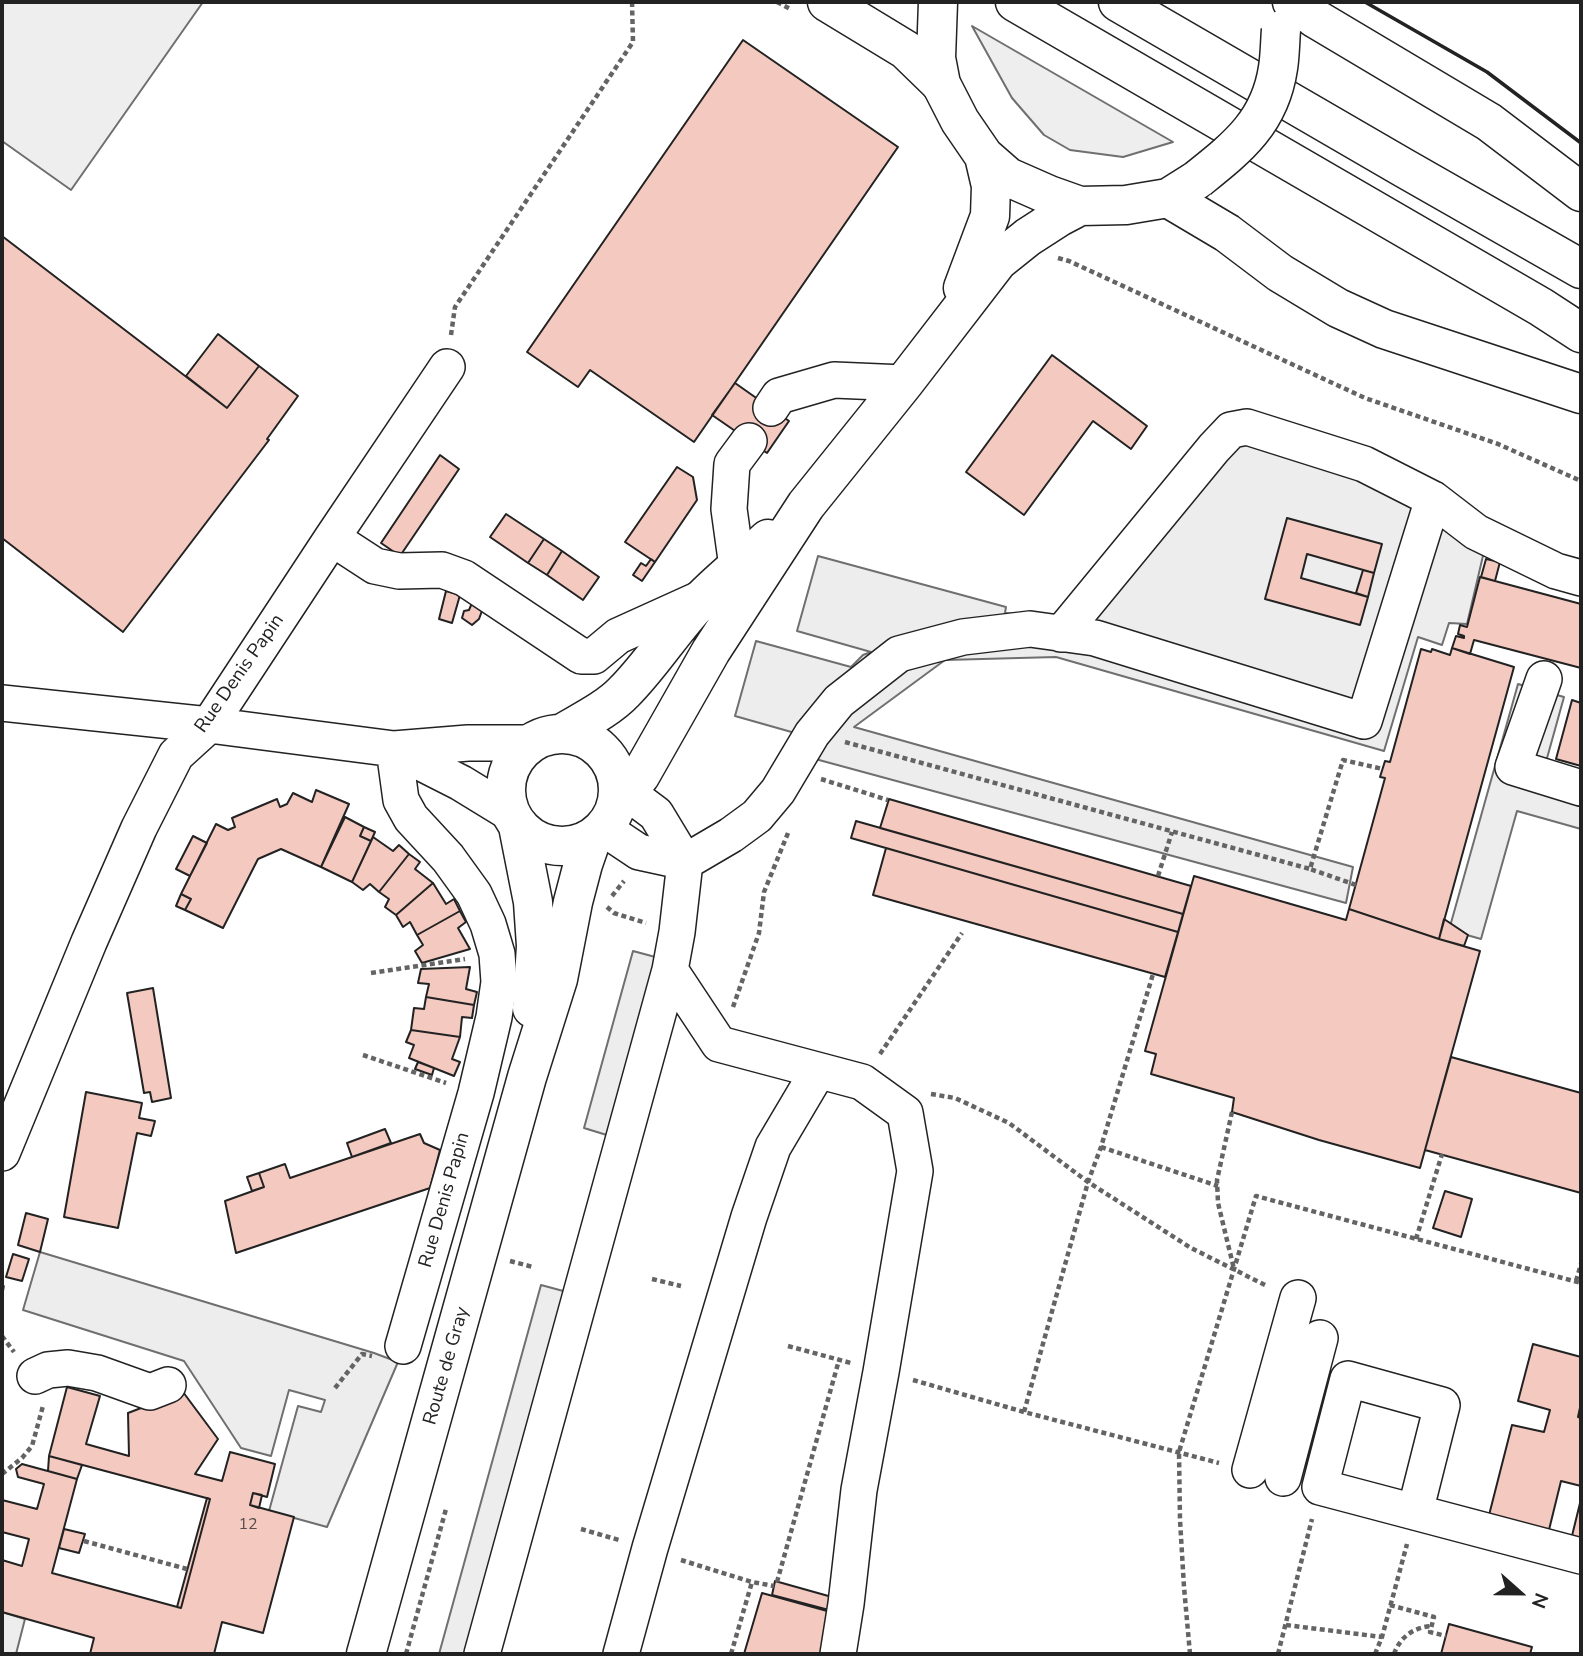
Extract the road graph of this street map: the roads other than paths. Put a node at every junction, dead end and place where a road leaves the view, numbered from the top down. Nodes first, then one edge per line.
1 (827, 2) edge
2 (1015, 2) edge
3 (1118, 2) edge
4 (1283, 11) edge
5 (937, 18) edge
6 (941, 84) junction
7 (984, 156) junction
8 (1183, 189) junction
9 (1581, 192) edge
10 (1080, 206) junction
11 (1581, 269) edge
12 (949, 324) junction
13 (1581, 332) edge
14 (447, 367) road end
15 (904, 383) junction
16 (1581, 394) edge
17 (771, 408) dead end
18 (749, 440) dead end
19 (1433, 499) junction
20 (807, 505) junction
21 (332, 538) junction
22 (737, 567) junction
23 (1581, 578) edge
24 (702, 598) junction
25 (1060, 634) junction
26 (1544, 680) dead end
27 (2, 703) edge
28 (209, 725) junction
29 (546, 738) junction
30 (394, 749) junction
31 (1581, 788) edge
32 (608, 812) junction
33 (514, 819) junction
34 (685, 862) junction
35 (670, 970) junction
36 (818, 1071) junction
37 (527, 1077) junction
38 (2, 1153) edge
39 (1287, 1295) road end
40 (1320, 1338) dead end
41 (389, 1351) road end
42 (35, 1376) dead end
43 (168, 1385) dead end
44 (1415, 1513) junction
45 (1581, 1556) edge
46 (366, 1654) edge
47 (482, 1654) edge
48 (621, 1654) edge
49 (838, 1654) edge

1 - 6 main road
2 - 13 main road
3 - 11 main road
4 - 8 main road, bridge
4 - 9 main road
5 - 6 main road
6 - 7 main road
7 - 10 main road
7 - 12 main road
8 - 10 main road
8 - 16 main road
10 - 12 main road
12 - 15 main road
14 - 21 street, Rue Denis Papin
15 - 17 street
15 - 20 main road
18 - 22 street
19 - 23 street
19 - 25 street
19 - 25 street
20 - 22 main road
20 - 32 main road
21 - 24 street
21 - 28 street, Rue Denis Papin
22 - 24 main road
24 - 29 main road
25 - 34 street
26 - 31 street
27 - 28 street
28 - 30 street
28 - 38 street, Rue Denis Papin
29 - 30 street
29 - 32 main road
29 - 33 main road
30 - 33 street
30 - 41 street, Rue Denis Papin
32 - 33 main road
32 - 34 street
32 - 37 main road, Route de Gray
33 - 37 main road, Route de Gray
34 - 35 street
35 - 36 street
35 - 47 street
36 - 48 street
36 - 49 street
37 - 46 main road, Route de Gray
39 - 40 street
42 - 43 street
44 - 44 street
44 - 45 street

